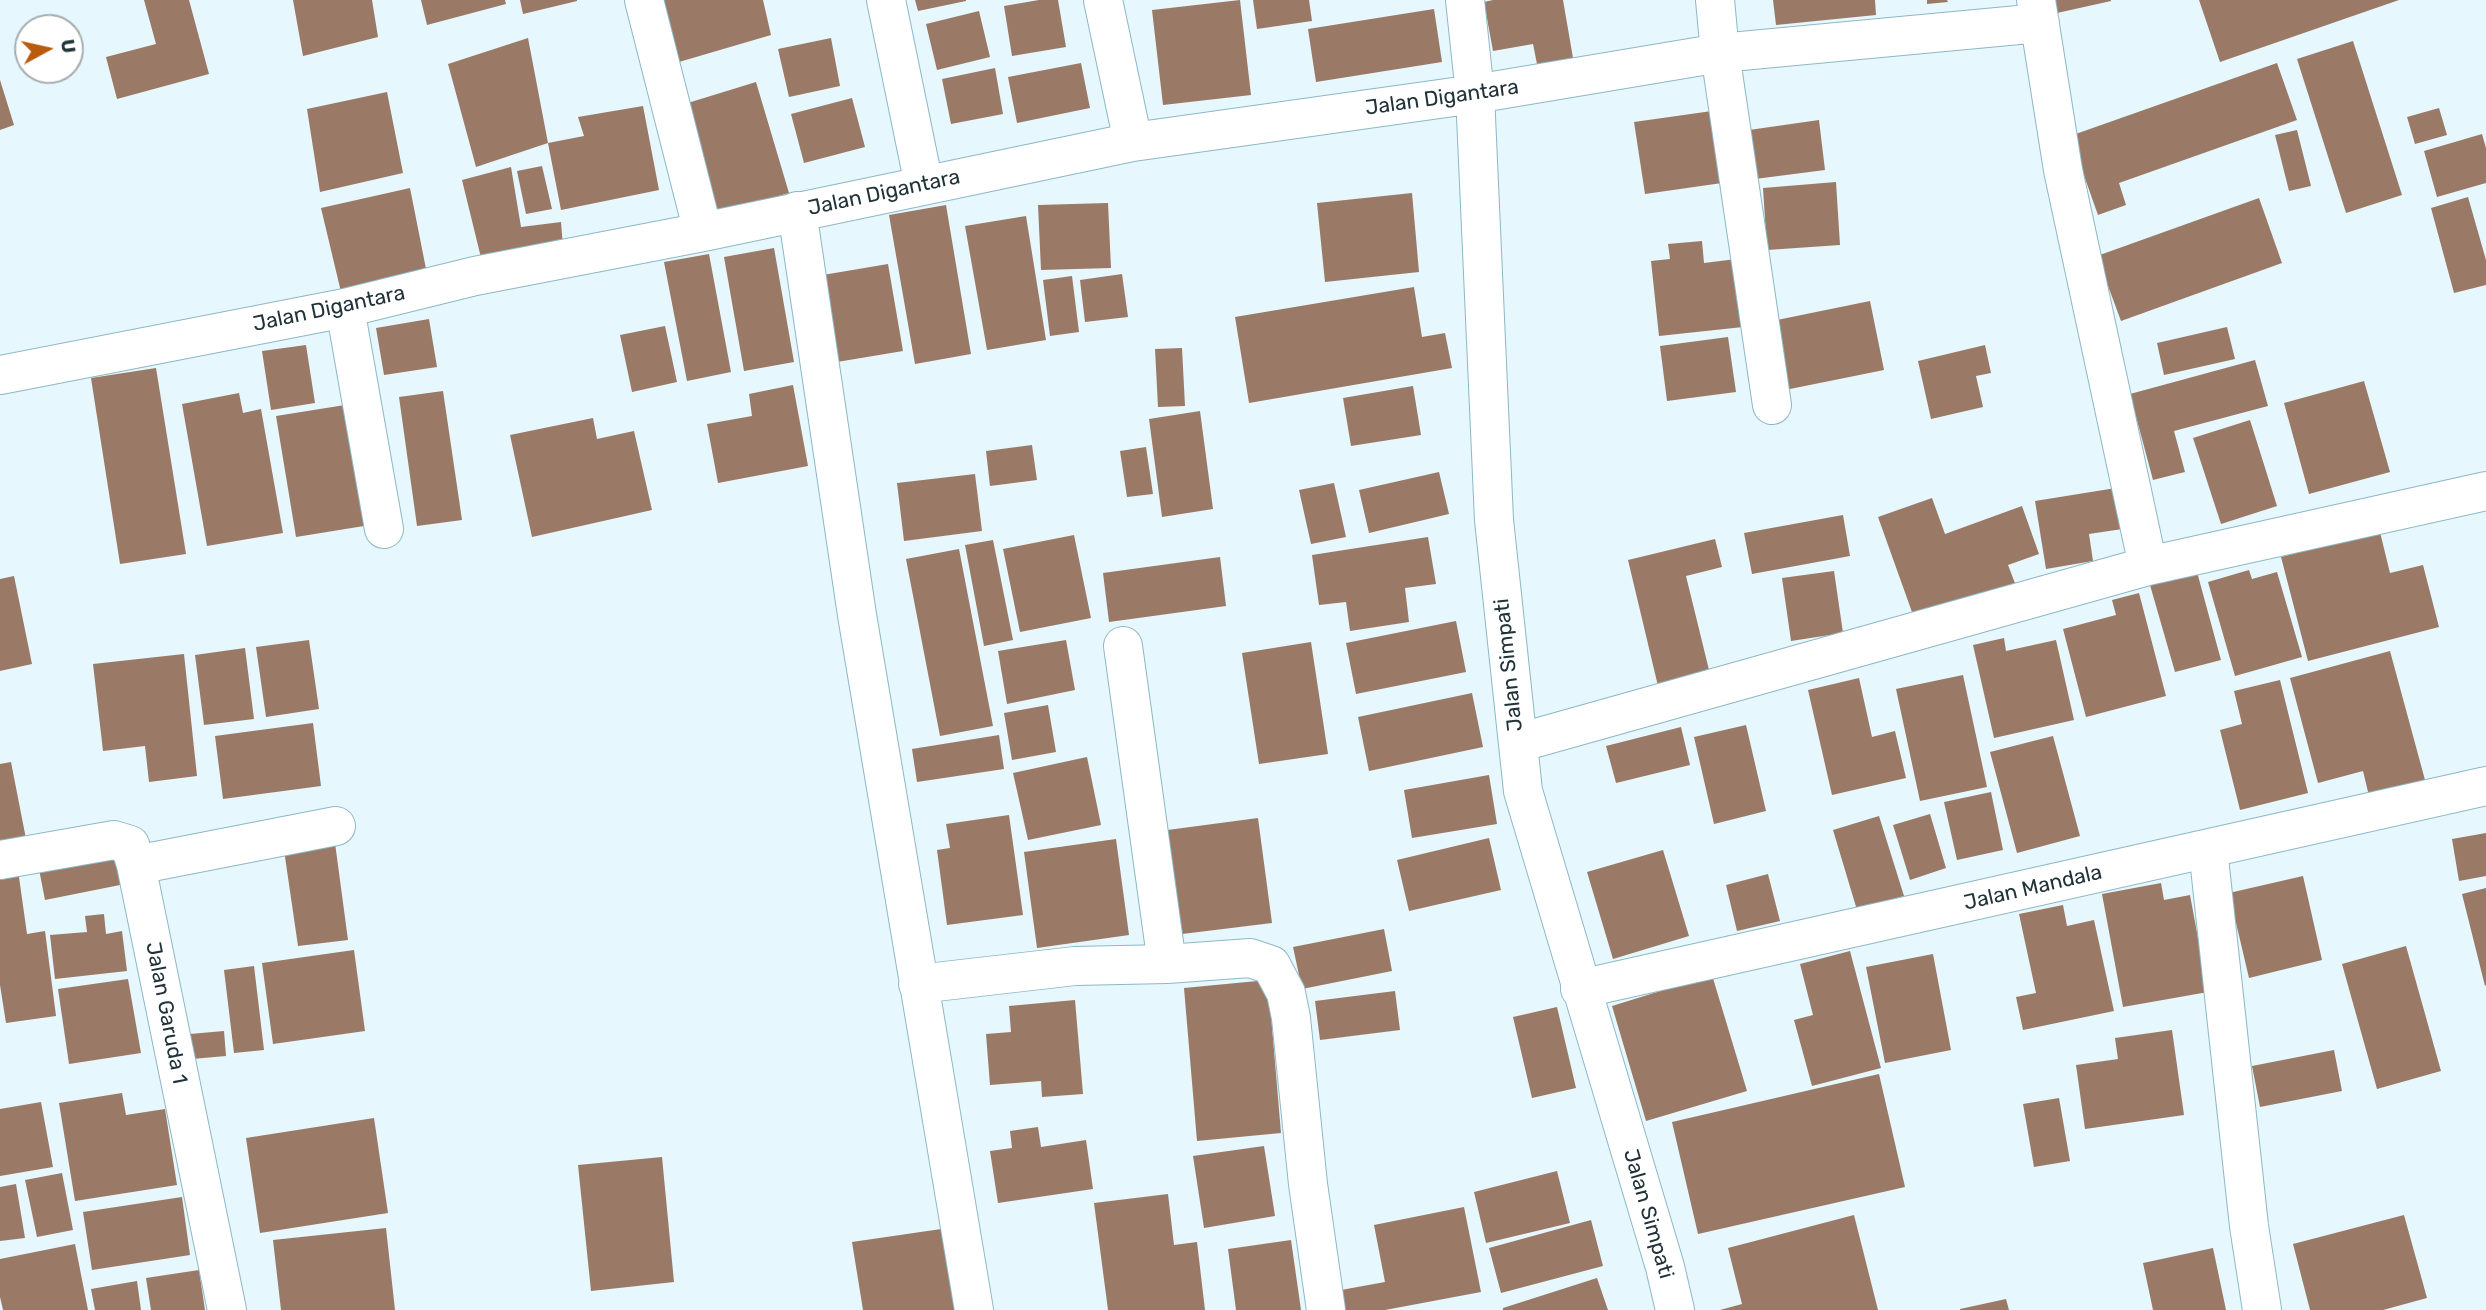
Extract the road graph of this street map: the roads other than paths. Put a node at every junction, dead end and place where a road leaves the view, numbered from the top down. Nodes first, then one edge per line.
1 (644, 0) edge
2 (886, 0) edge
3 (1103, 0) edge
4 (1465, 0) edge
5 (1715, 0) edge
6 (2038, 12) edge
7 (1720, 53) junction
8 (1475, 94) junction
9 (1133, 142) junction
10 (924, 185) junction
11 (797, 211) junction
12 (703, 232) junction
13 (345, 308) junction
14 (0, 375) edge
15 (1772, 405) dead end
16 (2486, 491) edge
17 (384, 529) dead end
18 (2148, 566) junction
19 (1123, 646) dead end
20 (1518, 743) junction
21 (2486, 786) edge
22 (336, 826) dead end
23 (2208, 849) junction
24 (0, 860) edge
25 (136, 865) junction
26 (1167, 964) junction
27 (918, 984) junction
28 (1580, 989) junction
29 (227, 1310) edge
30 (974, 1310) edge
31 (1325, 1310) edge
32 (1675, 1310) edge
33 (2262, 1310) edge

1 - 12 street
2 - 10 street
3 - 9 street
4 - 8 street, Jalan Simpati
5 - 7 street
6 - 7 street, Jalan Digantara
6 - 18 street
7 - 8 street, Jalan Digantara
7 - 15 street
8 - 9 street, Jalan Digantara
8 - 20 street, Jalan Simpati
9 - 10 street, Jalan Digantara
10 - 11 street, Jalan Digantara
11 - 12 street, Jalan Digantara
11 - 27 street
12 - 13 street, Jalan Digantara
13 - 14 street, Jalan Digantara
13 - 17 street
16 - 18 street
18 - 20 street
19 - 26 street
20 - 28 street, Jalan Simpati
21 - 23 street, Jalan Mandala
22 - 25 street
23 - 28 street, Jalan Mandala
23 - 33 street
24 - 25 street, Jalan Garuda 1
25 - 29 street, Jalan Garuda 1
26 - 27 street
26 - 31 street
27 - 30 street
28 - 32 street, Jalan Simpati

